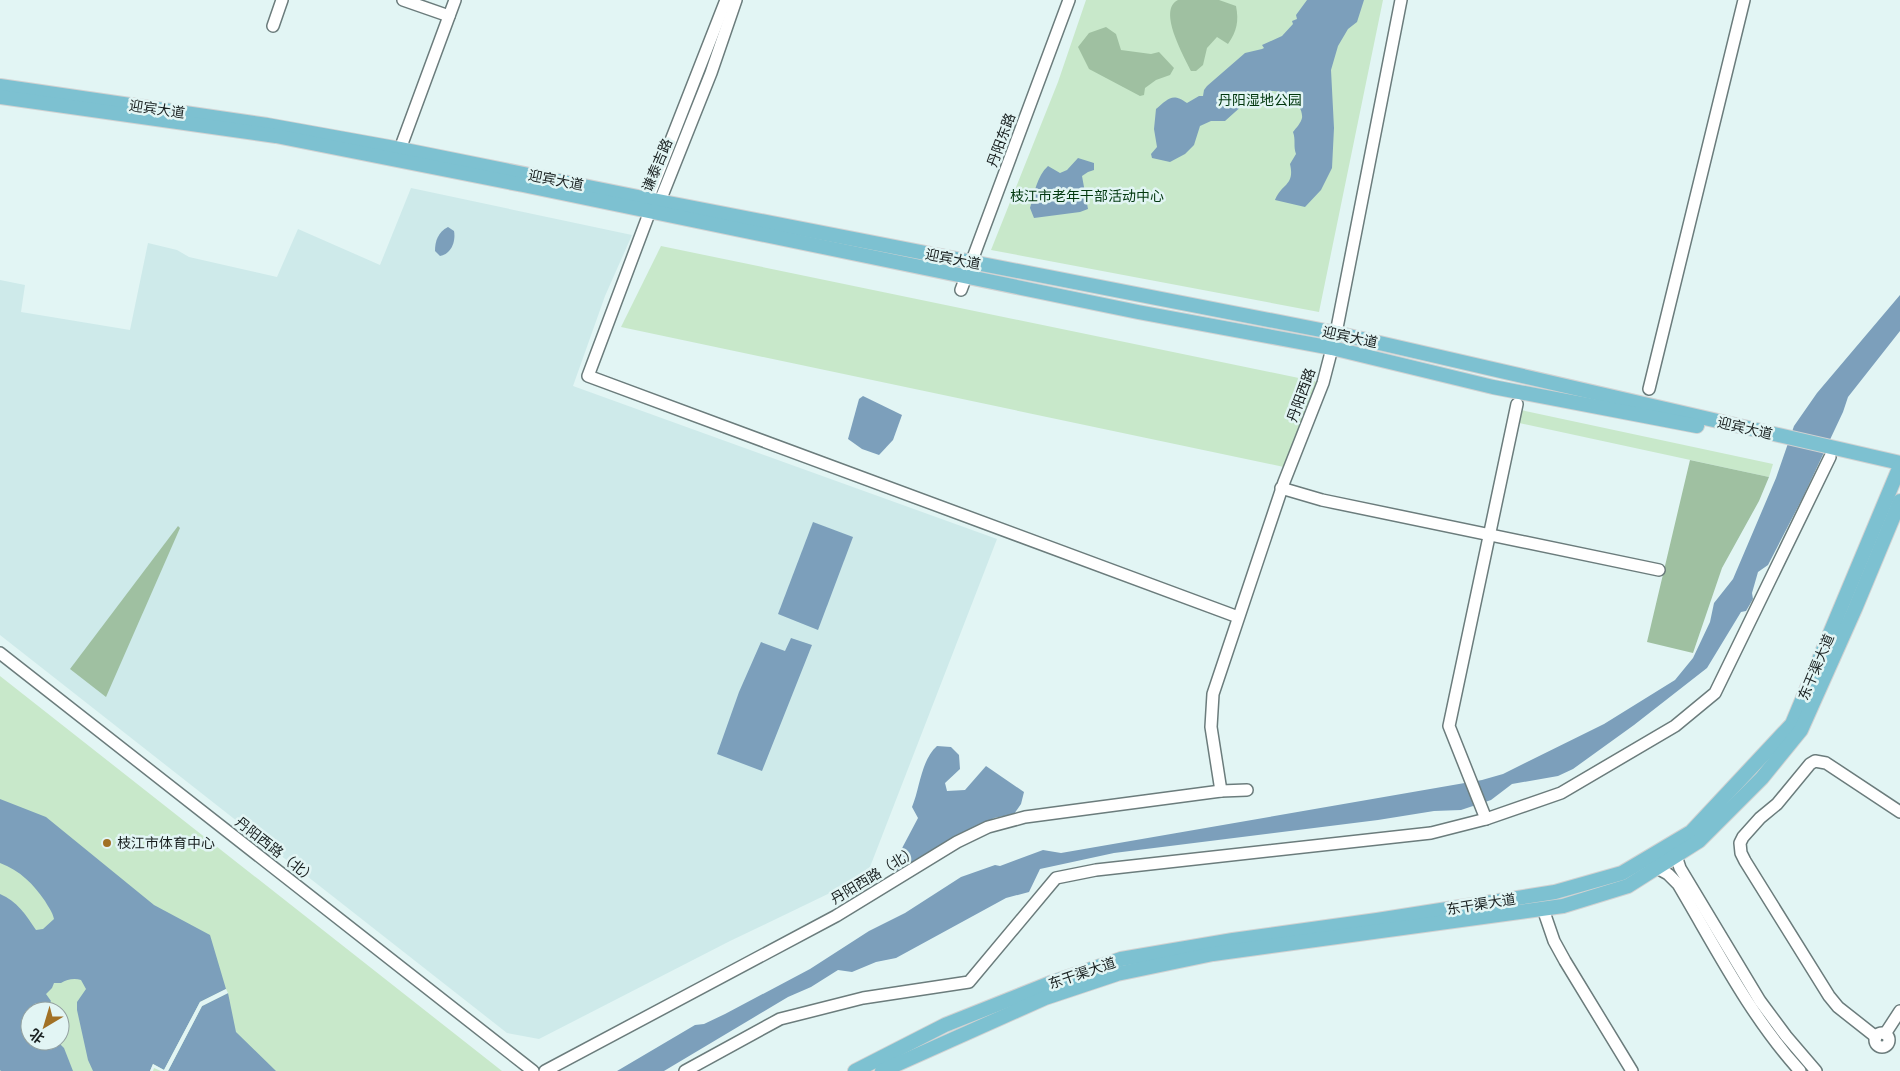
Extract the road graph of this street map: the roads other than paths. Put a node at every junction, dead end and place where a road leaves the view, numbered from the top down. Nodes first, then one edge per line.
1 (282, 0) edge
2 (403, 0) edge
3 (455, 0) edge
4 (726, 0) edge
5 (736, 0) edge
6 (1069, 0) edge
7 (1401, 0) edge
8 (1744, 0) edge
9 (449, 16) junction
10 (273, 26) dead end
11 (0, 86) edge
12 (0, 97) edge
13 (400, 149) junction
14 (652, 204) junction
15 (970, 270) junction
16 (961, 290) dead end
17 (1336, 334) junction
18 (1332, 348) junction
19 (1649, 389) dead end
20 (1517, 404) dead end
21 (1778, 440) junction
22 (1824, 452) junction
23 (1899, 468) edge
24 (1281, 488) junction
25 (1900, 501) edge
26 (1490, 534) junction
27 (1660, 570) dead end
28 (1238, 617) junction
29 (0, 652) edge
30 (1247, 790) dead end
31 (1221, 791) junction
32 (1900, 812) edge
33 (1486, 819) junction
34 (1681, 838) junction
35 (1676, 856) junction
36 (1657, 868) junction
37 (1543, 909) junction
38 (1900, 1011) edge
39 (533, 1071) edge
40 (545, 1071) edge
41 (685, 1071) edge
42 (855, 1071) edge
43 (882, 1071) edge
44 (1632, 1071) edge
45 (1800, 1071) edge
46 (1816, 1071) edge

1 - 10 street
2 - 9 street
3 - 9 street
4 - 14 street, 谦泰吉路
5 - 14 street, 谦泰吉路
6 - 15 street, 丹阳东路
7 - 17 street, 丹阳西路
8 - 19 street
9 - 13 street
11 - 13 main road, 迎宾大道
12 - 14 main road, 迎宾大道
13 - 14 main road, 迎宾大道
14 - 15 main road, 迎宾大道
14 - 28 street
15 - 16 street, 丹阳东路
15 - 17 main road, 迎宾大道
15 - 18 main road, 迎宾大道
17 - 18 street, 丹阳西路
17 - 21 main road, 迎宾大道
18 - 21 main road, 迎宾大道
18 - 24 street, 丹阳西路
20 - 26 street
21 - 22 main road, 迎宾大道
22 - 23 main road, 迎宾大道
22 - 33 street
23 - 34 main road, 东干渠大道
24 - 26 street
24 - 28 street, 丹阳西路
25 - 35 main road, 东干渠大道
26 - 27 street
26 - 33 street
28 - 31 street, 丹阳西路
29 - 39 street, 丹阳西路（北）
30 - 31 street, 丹阳西路（北）
31 - 40 street, 丹阳西路（北）
32 - 38 street
33 - 41 street
34 - 35 street
34 - 42 main road, 东干渠大道
35 - 36 main road, 东干渠大道
35 - 46 street
36 - 37 main road, 东干渠大道
36 - 45 street
37 - 43 main road, 东干渠大道
37 - 44 street

